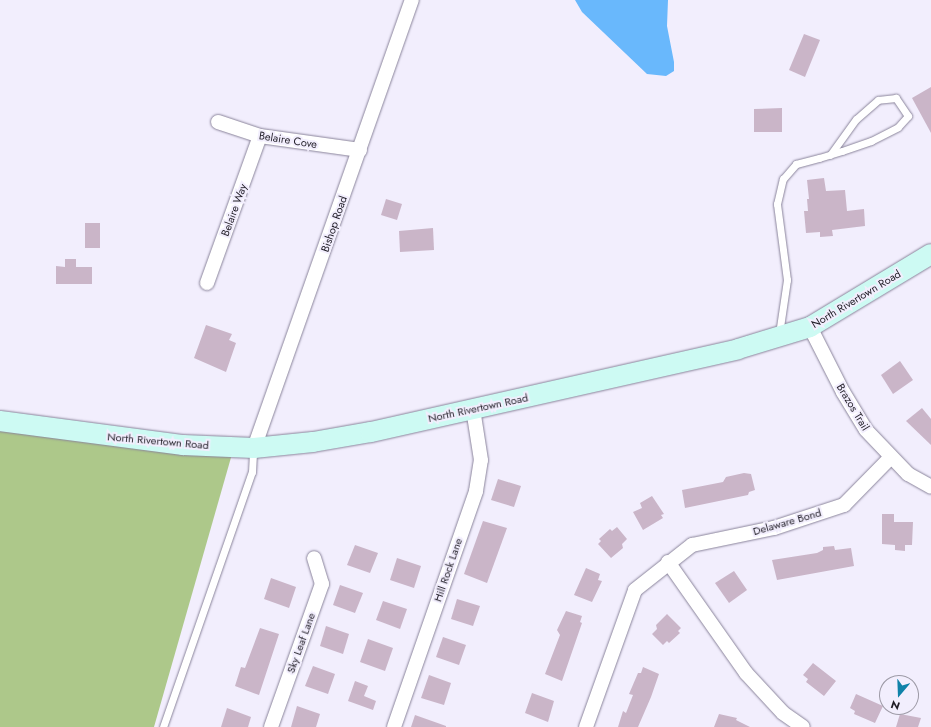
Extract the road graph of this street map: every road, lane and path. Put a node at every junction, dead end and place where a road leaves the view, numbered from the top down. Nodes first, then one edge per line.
1 (412, 0) edge
2 (218, 122) dead end
3 (260, 136) junction
4 (360, 150) junction
5 (830, 155) junction
6 (930, 256) edge
7 (207, 283) dead end
8 (810, 328) junction
9 (778, 336) junction
10 (473, 409) junction
11 (0, 421) edge
12 (254, 448) junction
13 (891, 457) junction
14 (931, 487) edge
15 (314, 558) dead end
16 (668, 562) junction
17 (163, 727) edge
18 (271, 727) edge
19 (394, 727) edge
20 (586, 727) edge
21 (803, 727) edge

1 - 4 street, Bishop Road
2 - 3 street, Belaire Cove
3 - 4 street, Belaire Cove
3 - 7 street, Belaire Way
4 - 12 street, Bishop Road
5 - 5 lane
5 - 9 lane
6 - 8 street, North Rivertown Road
8 - 9 street, North Rivertown Road
8 - 13 street, Brazos Trail
9 - 10 street, North Rivertown Road
10 - 12 street, North Rivertown Road
10 - 19 street, Hill Rock Lane
11 - 12 street, North Rivertown Road
12 - 17 lane
13 - 14 street, Brazos Trail
13 - 16 street, Delaware Bond
15 - 18 street, Sky Leaf Lane
16 - 20 street, Delaware Bond
16 - 21 street

